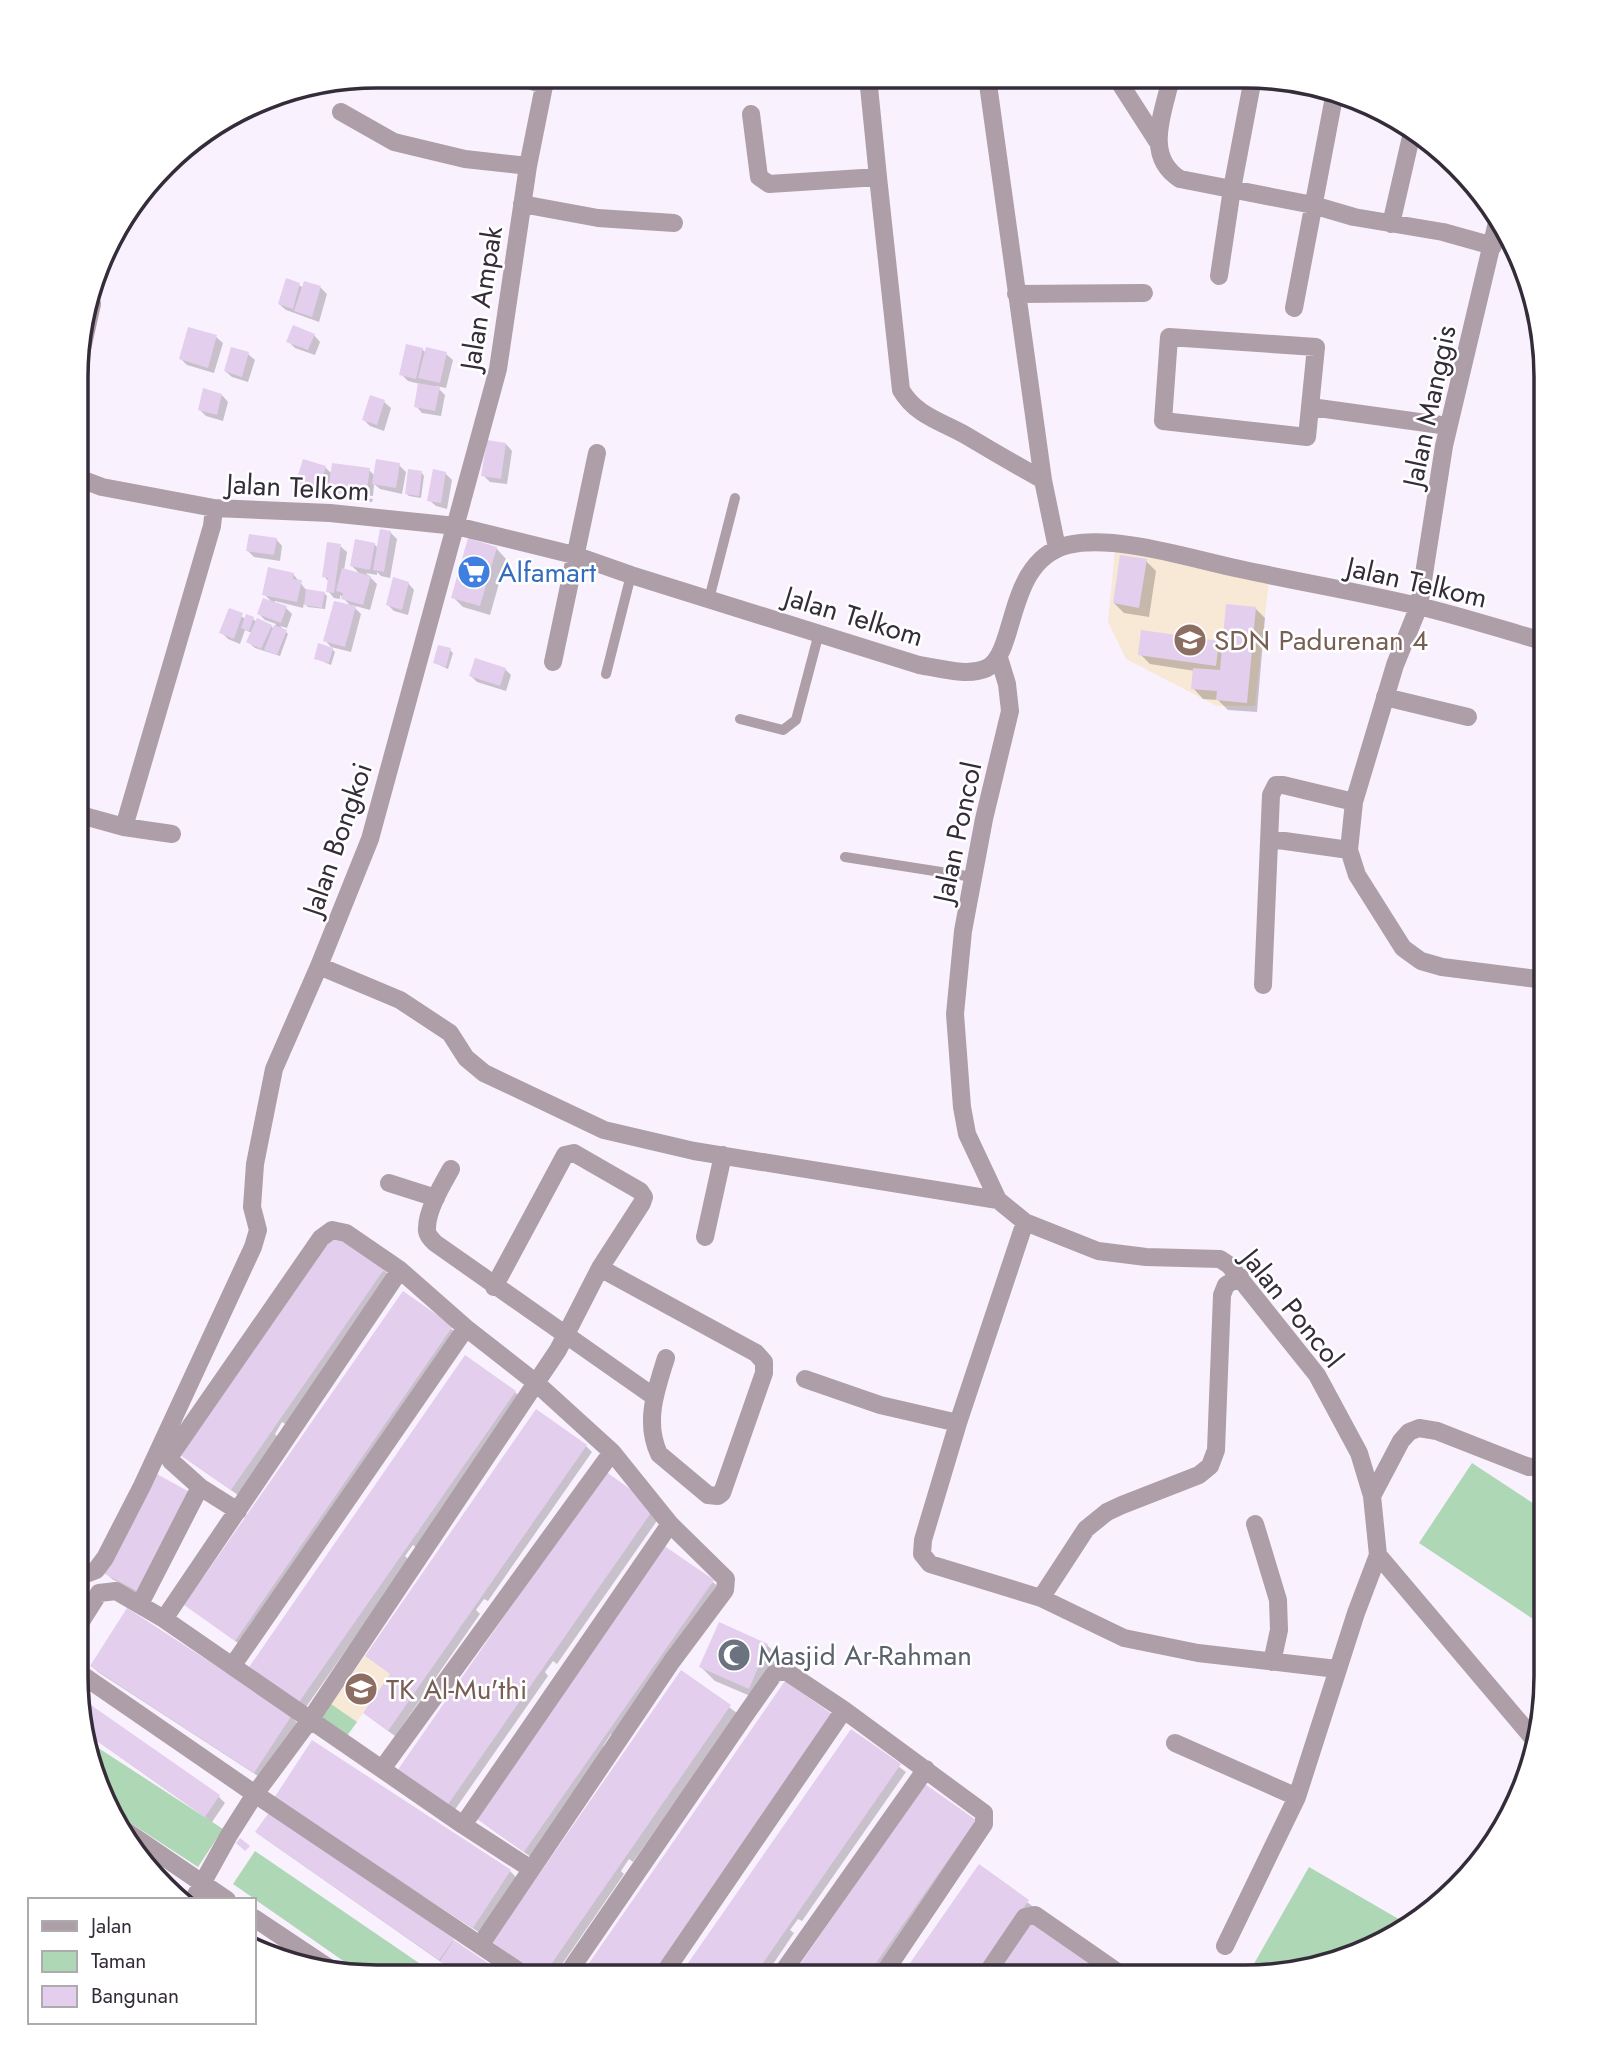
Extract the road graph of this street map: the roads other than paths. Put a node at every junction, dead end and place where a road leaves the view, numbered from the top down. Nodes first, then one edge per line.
1 (543, 88) edge
2 (869, 88) edge
3 (988, 88) edge
4 (1123, 88) edge
5 (1169, 88) edge
6 (1251, 88) edge
7 (1333, 102) edge
8 (341, 112) dead end
9 (751, 114) dead end
10 (1410, 140) edge
11 (1157, 141) junction
12 (528, 166) junction
13 (878, 177) junction
14 (1232, 189) junction
15 (522, 204) junction
16 (1313, 205) junction
17 (674, 223) dead end
18 (1391, 225) junction
19 (1495, 233) edge
20 (1493, 246) junction
21 (1219, 276) dead end
22 (1144, 293) dead end
23 (1016, 294) junction
24 (1294, 308) dead end
25 (1311, 407) junction
26 (1448, 426) junction
27 (597, 453) dead end
28 (1043, 480) junction
29 (88, 482) edge
30 (735, 498) dead end
31 (214, 508) junction
32 (456, 526) junction
33 (1058, 548) junction
34 (574, 555) junction
35 (631, 575) junction
36 (709, 599) junction
37 (1419, 606) junction
38 (819, 633) junction
39 (1534, 639) edge
40 (999, 658) junction
41 (553, 662) dead end
42 (606, 674) dead end
43 (1385, 697) junction
44 (1468, 717) dead end
45 (740, 719) dead end
46 (1354, 802) junction
47 (88, 817) edge
48 (124, 827) junction
49 (172, 834) dead end
50 (1270, 839) junction
51 (1349, 850) junction
52 (845, 858) dead end
53 (973, 877) junction
54 (319, 966) junction
55 (1534, 978) edge
56 (1263, 985) dead end
57 (723, 1155) junction
58 (451, 1169) dead end
59 (389, 1183) dead end
60 (436, 1198) junction
61 (998, 1200) junction
62 (1025, 1222) junction
63 (705, 1237) dead end
64 (600, 1268) junction
65 (400, 1270) junction
66 (1240, 1278) junction
67 (494, 1287) junction
68 (466, 1328) junction
69 (562, 1342) junction
70 (667, 1359) dead end
71 (538, 1378) junction
72 (805, 1379) dead end
73 (653, 1396) junction
74 (958, 1423) junction
75 (612, 1452) junction
76 (1534, 1467) edge
77 (200, 1487) junction
78 (1372, 1496) junction
79 (238, 1511) junction
80 (670, 1524) junction
81 (1255, 1524) dead end
82 (1378, 1555) junction
83 (88, 1573) edge
84 (1041, 1598) junction
85 (140, 1604) junction
86 (88, 1610) edge
87 (164, 1619) junction
88 (1272, 1662) junction
89 (233, 1665) junction
90 (1337, 1669) junction
91 (88, 1679) edge
92 (844, 1710) junction
93 (310, 1720) junction
94 (1528, 1732) edge
95 (1175, 1743) dead end
96 (382, 1769) junction
97 (926, 1769) junction
98 (255, 1794) junction
99 (1297, 1797) junction
100 (463, 1825) junction
101 (145, 1848) edge
102 (531, 1869) junction
103 (199, 1892) edge
104 (220, 1898) edge
105 (256, 1919) edge
106 (481, 1944) junction
107 (1224, 1946) dead end
108 (313, 1958) edge
109 (510, 1965) edge
110 (574, 1965) edge
111 (670, 1965) edge
112 (787, 1965) edge
113 (889, 1965) edge
114 (992, 1965) edge
115 (1107, 1965) edge

1 - 12 street, Jalan Ampak
2 - 13 street
3 - 23 street
4 - 11 street
5 - 11 street
6 - 14 street
7 - 16 street
8 - 12 street
9 - 13 street
10 - 18 street
11 - 14 street
12 - 15 street, Jalan Ampak
13 - 28 street
14 - 16 street
14 - 21 street
15 - 17 street
15 - 32 street, Jalan Ampak
16 - 18 street
16 - 24 street
18 - 20 street
19 - 20 street, Jalan Manggis
20 - 26 street, Jalan Manggis
22 - 23 street
23 - 28 street
25 - 25 street
25 - 26 street
26 - 37 street, Jalan Manggis
27 - 34 street
28 - 33 street
29 - 31 street, Jalan Telkom
30 - 36 lane
31 - 32 street, Jalan Telkom
31 - 48 street
32 - 34 street, Jalan Telkom
32 - 54 street, Jalan Bongkoi
33 - 37 street, Jalan Telkom
33 - 40 street
34 - 35 street, Jalan Telkom
34 - 41 street
35 - 36 street, Jalan Telkom
35 - 42 lane
36 - 38 street, Jalan Telkom
37 - 39 street, Jalan Telkom
37 - 43 street, Jalan Manggis
38 - 40 street, Jalan Telkom
38 - 45 lane
40 - 53 street, Jalan Poncol
43 - 44 street
43 - 46 street, Jalan Manggis
46 - 50 street
46 - 51 street, Jalan Manggis
47 - 48 street
48 - 49 street
50 - 51 street
50 - 56 street
51 - 55 street
52 - 53 lane
53 - 61 street, Jalan Poncol
54 - 57 street
54 - 83 street, Jalan Bongkoi
57 - 61 street
57 - 63 street
58 - 60 street
59 - 60 street
60 - 67 street
61 - 62 street, Jalan Poncol
62 - 66 street, Jalan Poncol
62 - 74 street
64 - 67 street
64 - 69 street
64 - 73 street
65 - 68 street
65 - 77 street
65 - 79 street
66 - 78 street, Jalan Poncol
66 - 84 street
67 - 69 street
68 - 71 street
68 - 89 street
69 - 71 street
69 - 73 street
70 - 73 street
71 - 75 street
71 - 93 street
72 - 74 street
74 - 84 street
75 - 80 street
75 - 96 street
76 - 78 street
77 - 79 street
77 - 85 street
78 - 82 street, Jalan Poncol
79 - 87 street
80 - 100 street
80 - 102 street
81 - 88 street
82 - 90 street
82 - 94 street
84 - 88 street
85 - 86 street
85 - 87 street
87 - 89 street
88 - 90 street
89 - 93 street
90 - 99 street
91 - 98 street
92 - 97 street
92 - 110 street
92 - 111 street
93 - 96 street
93 - 98 street
95 - 99 street
96 - 100 street
97 - 112 street
97 - 113 street
98 - 103 street
98 - 106 street
99 - 107 street
100 - 102 street
101 - 103 street
102 - 106 street
103 - 104 street
105 - 108 street
106 - 109 street
114 - 115 street

